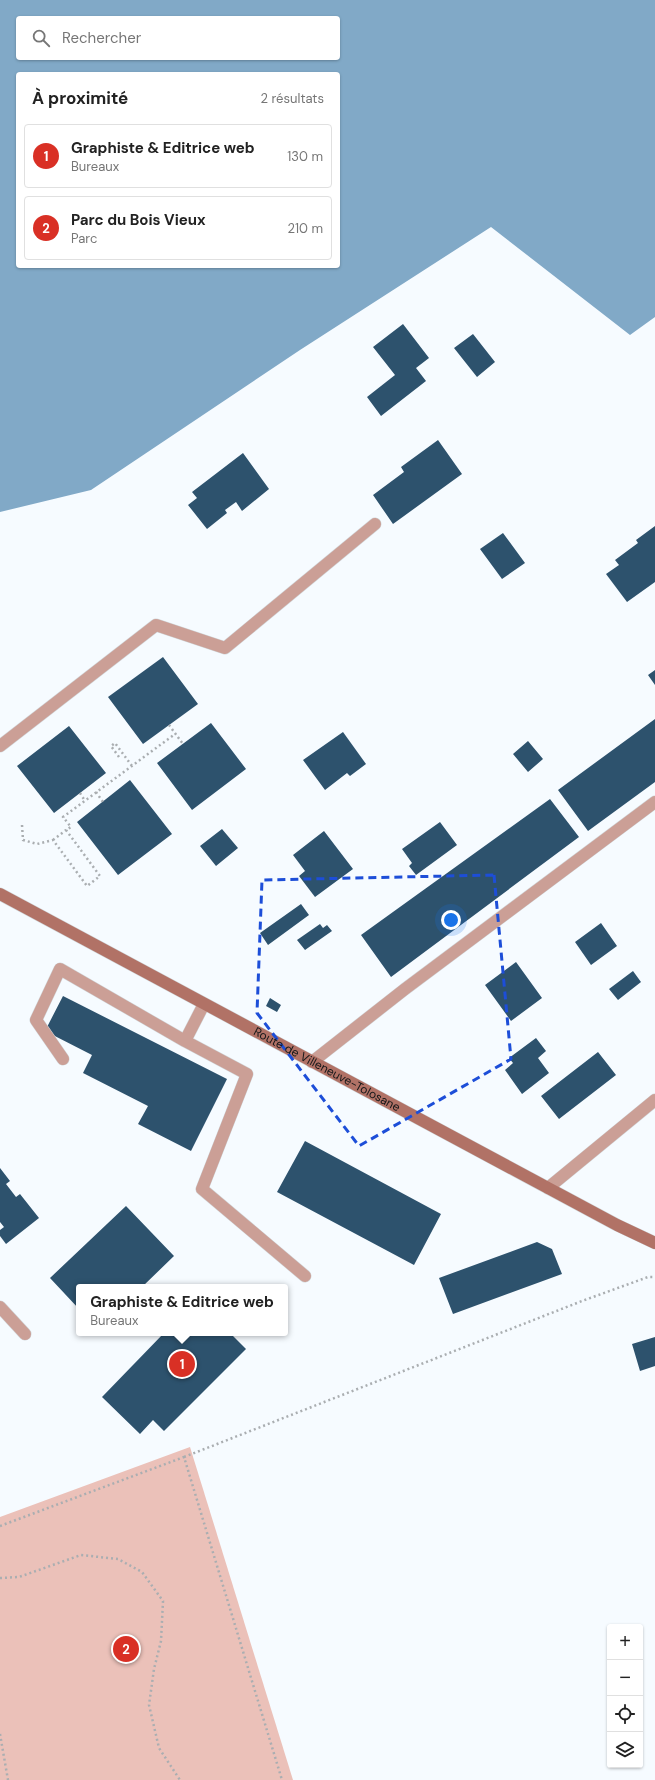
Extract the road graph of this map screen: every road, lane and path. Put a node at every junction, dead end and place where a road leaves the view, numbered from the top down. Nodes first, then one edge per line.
1 (375, 524) dead end
2 (169, 726) dead end
3 (175, 734) junction
4 (183, 744) dead end
5 (0, 746) edge
6 (119, 757) dead end
7 (132, 766) junction
8 (96, 792) junction
9 (80, 793) dead end
10 (85, 801) junction
11 (103, 802) dead end
12 (655, 802) edge
13 (22, 825) dead end
14 (66, 830) junction
15 (53, 840) junction
16 (0, 894) edge
17 (204, 1004) junction
18 (185, 1041) junction
19 (63, 1059) dead end
20 (312, 1062) junction
21 (655, 1100) edge
22 (548, 1188) junction
23 (655, 1243) edge
24 (305, 1276) dead end
25 (655, 1277) edge
26 (0, 1307) edge
27 (25, 1334) dead end
28 (184, 1457) junction
29 (0, 1526) edge
30 (0, 1578) edge
31 (0, 1734) edge
32 (8, 1780) edge
33 (180, 1780) edge
34 (282, 1780) edge

1 - 5 lane
2 - 3 path
3 - 4 path
3 - 7 path
6 - 7 path
7 - 8 path
8 - 10 path
8 - 11 path
9 - 10 path
10 - 14 path
12 - 20 lane
13 - 15 path
14 - 15 path
14 - 15 path
16 - 17 street, Route de Villeneuve-Tolosane
17 - 18 lane
17 - 20 street, Route de Villeneuve-Tolosane
18 - 19 lane
18 - 24 lane
20 - 22 street, Route de Villeneuve-Tolosane
21 - 22 lane
22 - 23 street, Route de Villeneuve-Tolosane
25 - 28 path
26 - 27 lane
28 - 29 path
28 - 34 path
30 - 33 path
31 - 32 path

